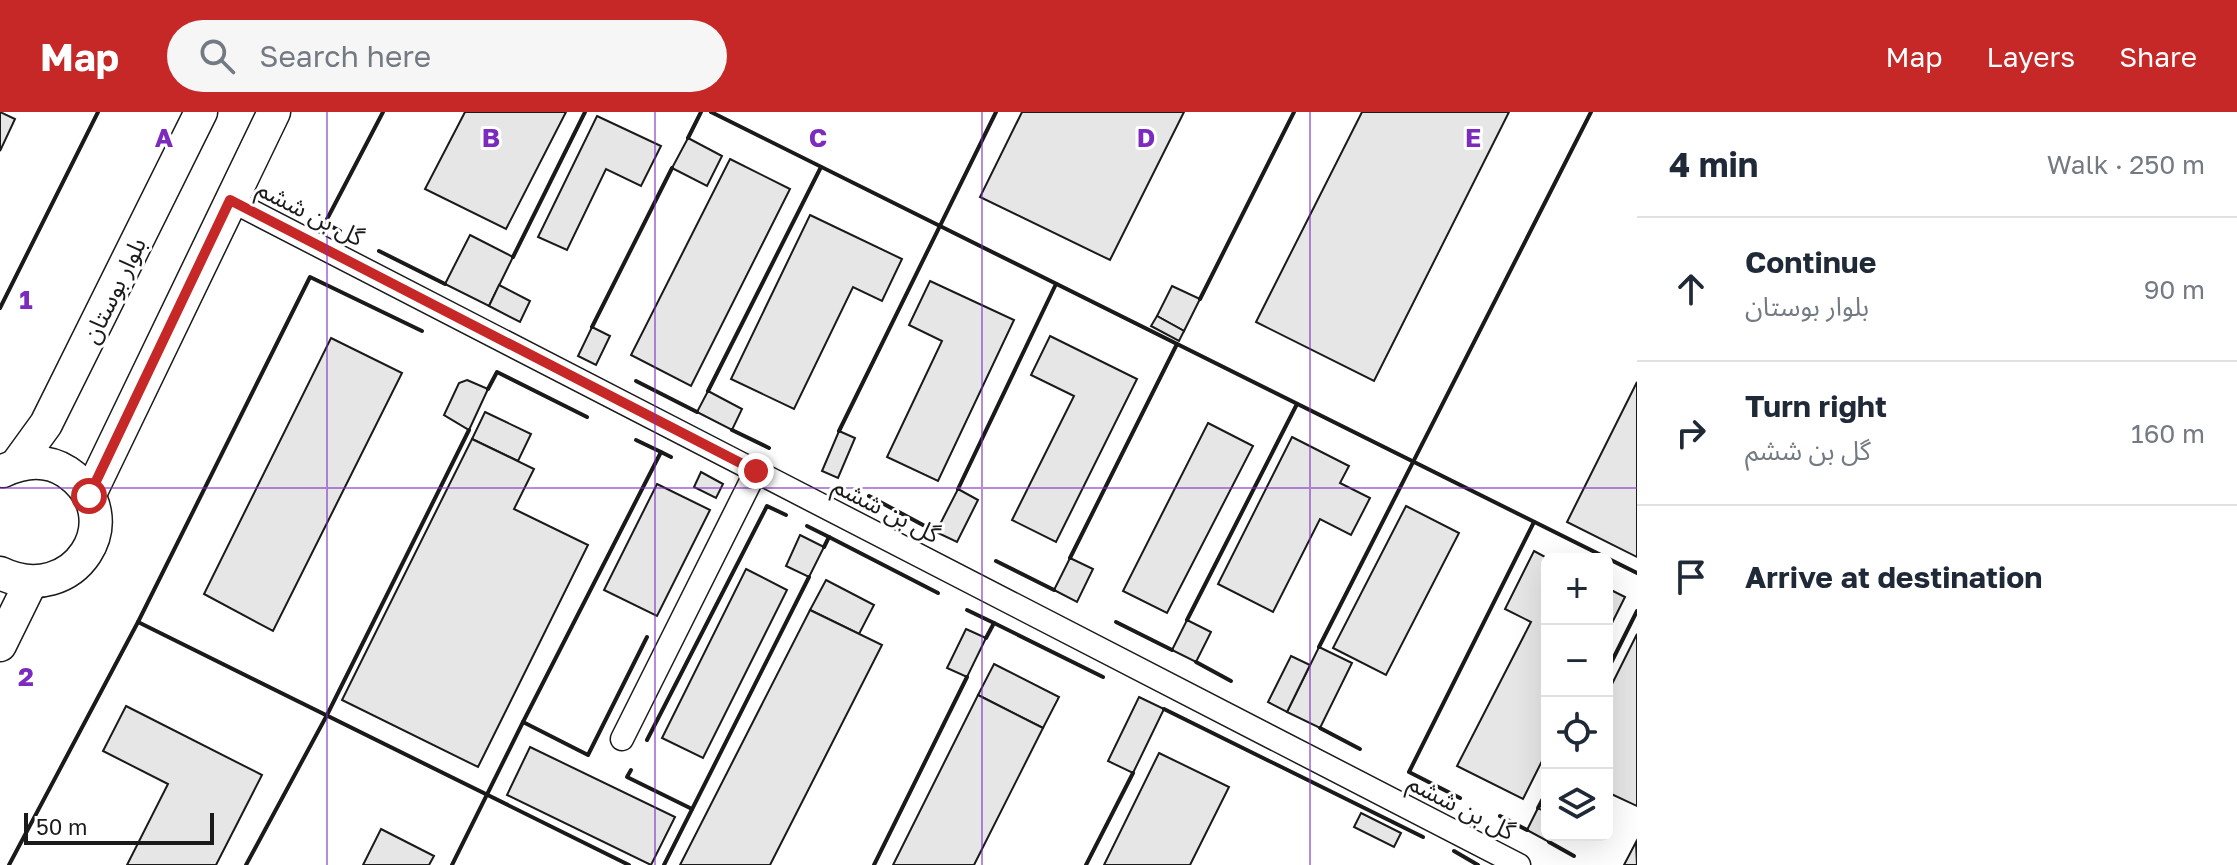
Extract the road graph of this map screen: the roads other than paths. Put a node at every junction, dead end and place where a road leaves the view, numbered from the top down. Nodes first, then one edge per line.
1 (201, 112) edge
2 (274, 112) edge
3 (230, 200) junction
4 (9, 468) edge
5 (756, 471) junction
6 (89, 496) junction
7 (0, 573) edge
8 (30, 584) junction
9 (0, 645) edge
10 (622, 739) dead end
11 (1519, 865) edge

1 - 4 street, بلوار بوستان
2 - 3 street
3 - 5 street, گل بن ششم
3 - 6 street
4 - 6 street
5 - 10 street
5 - 11 street, گل بن ششم
6 - 8 street
7 - 8 street
8 - 9 street

